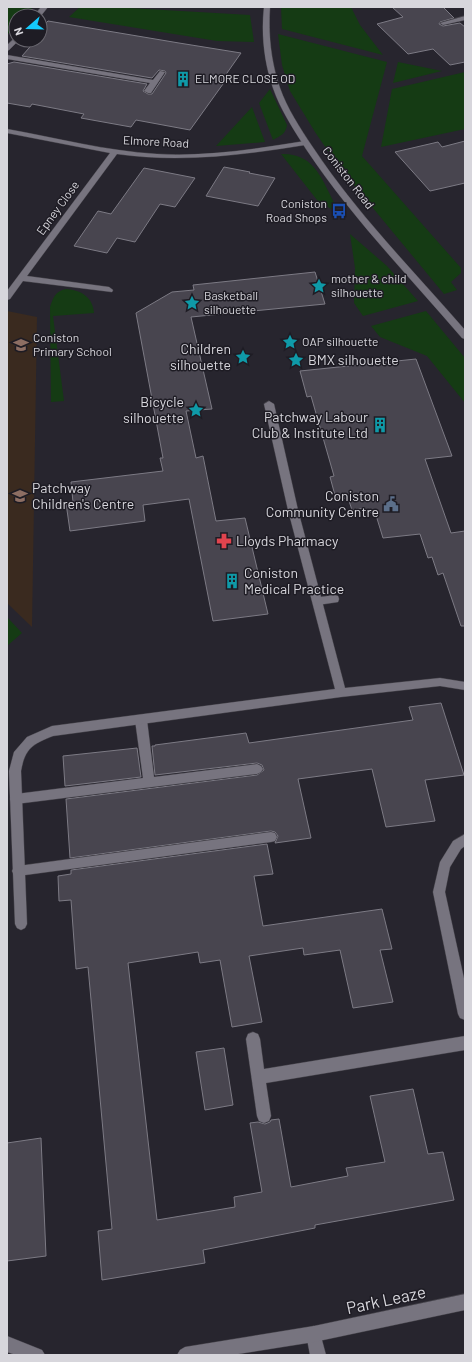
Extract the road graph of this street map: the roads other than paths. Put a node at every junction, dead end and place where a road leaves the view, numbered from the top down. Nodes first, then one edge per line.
1 (267, 7) edge
2 (465, 18) edge
3 (443, 23) dead end
4 (7, 57) edge
5 (162, 72) dead end
6 (154, 82) junction
7 (148, 91) dead end
8 (7, 131) edge
9 (306, 143) junction
10 (114, 152) junction
11 (22, 278) junction
12 (109, 290) dead end
13 (7, 297) edge
14 (465, 336) edge
15 (269, 404) dead end
16 (334, 599) dead end
17 (318, 601) junction
18 (465, 686) edge
19 (340, 693) junction
20 (141, 720) junction
21 (257, 769) dead end
22 (149, 782) junction
23 (16, 799) junction
24 (271, 837) dead end
25 (465, 839) edge
26 (18, 872) junction
27 (21, 924) dead end
28 (465, 1014) edge
29 (253, 1039) dead end
30 (465, 1042) edge
31 (259, 1077) junction
32 (264, 1116) dead end
33 (465, 1302) edge
34 (314, 1334) junction
35 (7, 1344) edge
36 (37, 1355) edge
37 (185, 1355) edge
38 (318, 1355) edge

1 - 9 street, Coniston Road
2 - 3 street
4 - 6 street
5 - 6 street
6 - 7 street
8 - 10 street, Elmore Road
9 - 10 street, Elmore Road
9 - 14 street, Coniston Road
10 - 11 street, Epney Close
11 - 12 street
11 - 13 street, Epney Close
15 - 17 street
16 - 17 street
17 - 19 street
18 - 19 street
19 - 20 street
20 - 22 street
20 - 23 street
21 - 22 street
22 - 23 street
23 - 26 street
24 - 26 street
25 - 28 street
26 - 27 street
29 - 31 street
30 - 31 street
31 - 32 street
33 - 34 street, Park Leaze
34 - 37 street, Park Leaze
34 - 38 street
35 - 36 street

